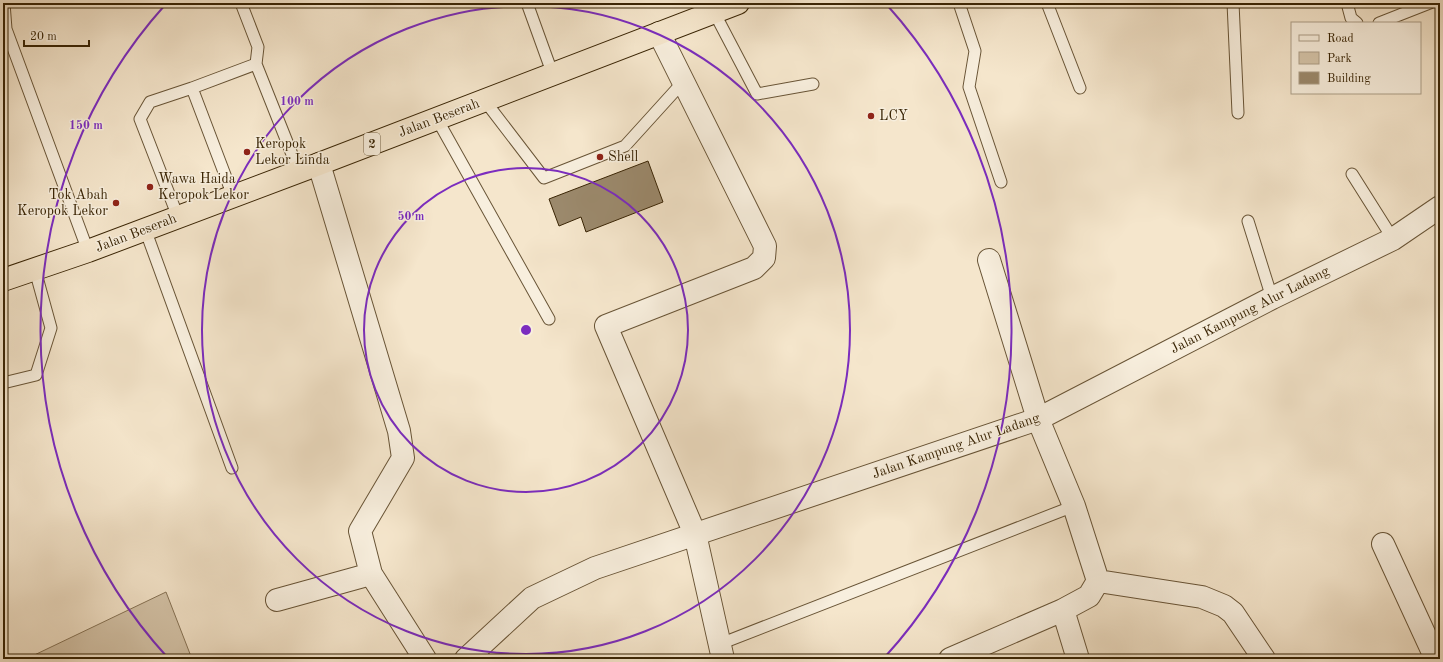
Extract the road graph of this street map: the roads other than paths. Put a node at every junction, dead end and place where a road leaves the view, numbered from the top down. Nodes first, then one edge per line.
1 (4, 3) edge
2 (241, 3) edge
3 (527, 3) edge
4 (738, 3) edge
5 (959, 3) edge
6 (1047, 3) edge
7 (1233, 3) edge
8 (1347, 3) edge
9 (1430, 3) edge
10 (714, 12) junction
11 (1356, 22) edge
12 (1382, 22) edge
13 (659, 33) junction
14 (256, 64) junction
15 (552, 75) junction
16 (683, 82) junction
17 (814, 84) dead end
18 (192, 88) junction
19 (1080, 88) dead end
20 (485, 101) junction
21 (1238, 113) dead end
22 (437, 119) junction
23 (319, 164) junction
24 (299, 172) junction
25 (1352, 174) dead end
26 (1001, 182) dead end
27 (233, 196) junction
28 (1440, 207) edge
29 (178, 217) junction
30 (1248, 221) dead end
31 (145, 229) junction
32 (1392, 239) junction
33 (88, 251) junction
34 (989, 260) dead end
35 (35, 270) junction
36 (3, 280) edge
37 (1272, 298) junction
38 (549, 319) dead end
39 (3, 383) edge
40 (1038, 420) junction
41 (232, 468) dead end
42 (1074, 506) junction
43 (695, 534) junction
44 (1383, 544) dead end
45 (371, 574) junction
46 (1098, 581) junction
47 (277, 600) dead end
48 (1063, 610) junction
49 (722, 652) edge
50 (425, 659) edge
51 (466, 659) edge
52 (950, 659) edge
53 (1078, 659) edge
54 (1264, 659) edge
55 (1436, 659) edge

1 - 33 lane
2 - 14 lane
3 - 15 lane
4 - 10 highway, Jalan Beserah / 2
5 - 26 lane
6 - 19 lane
7 - 21 lane
8 - 11 lane
9 - 12 lane
10 - 13 highway, Jalan Beserah / 2
10 - 17 lane
13 - 15 highway, Jalan Beserah / 2
13 - 16 street
14 - 18 lane
14 - 24 lane
15 - 20 highway, Jalan Beserah / 2
16 - 20 lane
16 - 43 street
18 - 27 lane
18 - 29 lane
20 - 22 highway, Jalan Beserah / 2
22 - 23 highway, Jalan Beserah / 2
22 - 38 lane
23 - 24 highway, Jalan Beserah / 2
23 - 45 street
24 - 27 highway, Jalan Beserah / 2
25 - 32 lane
27 - 29 highway, Jalan Beserah / 2
28 - 32 street, Jalan Kampung Alur Ladang
29 - 31 highway, Jalan Beserah / 2
30 - 37 lane
31 - 33 highway, Jalan Beserah / 2
31 - 41 lane
32 - 37 street, Jalan Kampung Alur Ladang
33 - 35 highway, Jalan Beserah / 2
34 - 40 street
35 - 36 highway, Jalan Beserah / 2
35 - 39 lane
37 - 40 street, Jalan Kampung Alur Ladang
40 - 42 street
40 - 43 street, Jalan Kampung Alur Ladang
42 - 46 street
42 - 49 lane
43 - 49 street
43 - 51 street, Jalan Kampung Alur Ladang
44 - 55 street
45 - 47 street
45 - 50 street
46 - 48 street
46 - 54 street
48 - 52 street
48 - 53 street

